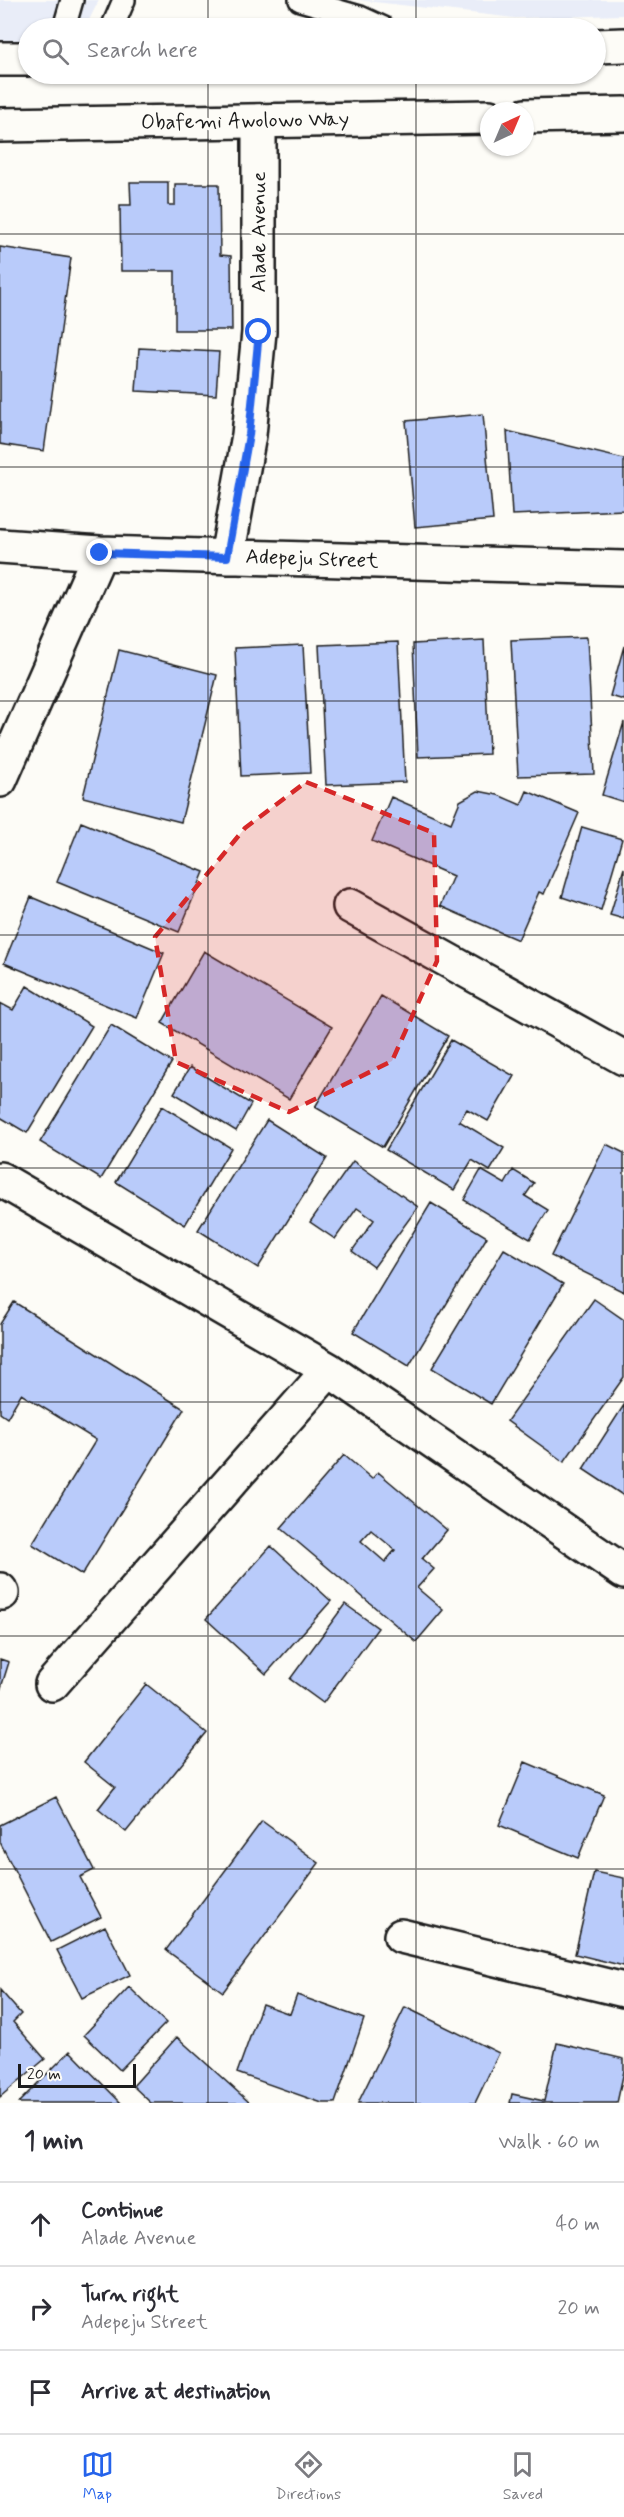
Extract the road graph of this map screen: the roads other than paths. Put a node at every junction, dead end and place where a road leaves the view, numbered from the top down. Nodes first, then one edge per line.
1 (72, 0) edge
2 (124, 0) edge
3 (300, 0) edge
4 (67, 18) edge
5 (116, 18) edge
6 (362, 18) edge
7 (624, 45) edge
8 (606, 46) edge
9 (0, 59) edge
10 (18, 59) edge
11 (624, 114) edge
12 (534, 116) edge
13 (480, 117) edge
14 (259, 121) junction
15 (0, 125) edge
16 (0, 546) edge
17 (100, 553) junction
18 (227, 557) junction
19 (624, 568) edge
20 (0, 780) edge
21 (350, 906) dead end
22 (624, 1058) edge
23 (0, 1179) edge
24 (329, 1370) junction
25 (624, 1572) edge
26 (52, 1684) dead end
27 (401, 1936) dead end
28 (624, 1990) edge

1 - 4 lane
2 - 5 lane
3 - 6 lane
7 - 8 street
9 - 10 street
11 - 12 street
13 - 14 street, Obafemi Awolowo Way
14 - 15 street, Obafemi Awolowo Way
14 - 18 street, Alade Avenue
16 - 17 street, Adepeju Street
17 - 18 street, Adepeju Street
17 - 20 street
18 - 19 street, Adepeju Street
21 - 22 street
23 - 24 street
24 - 25 street
24 - 26 street
27 - 28 street

